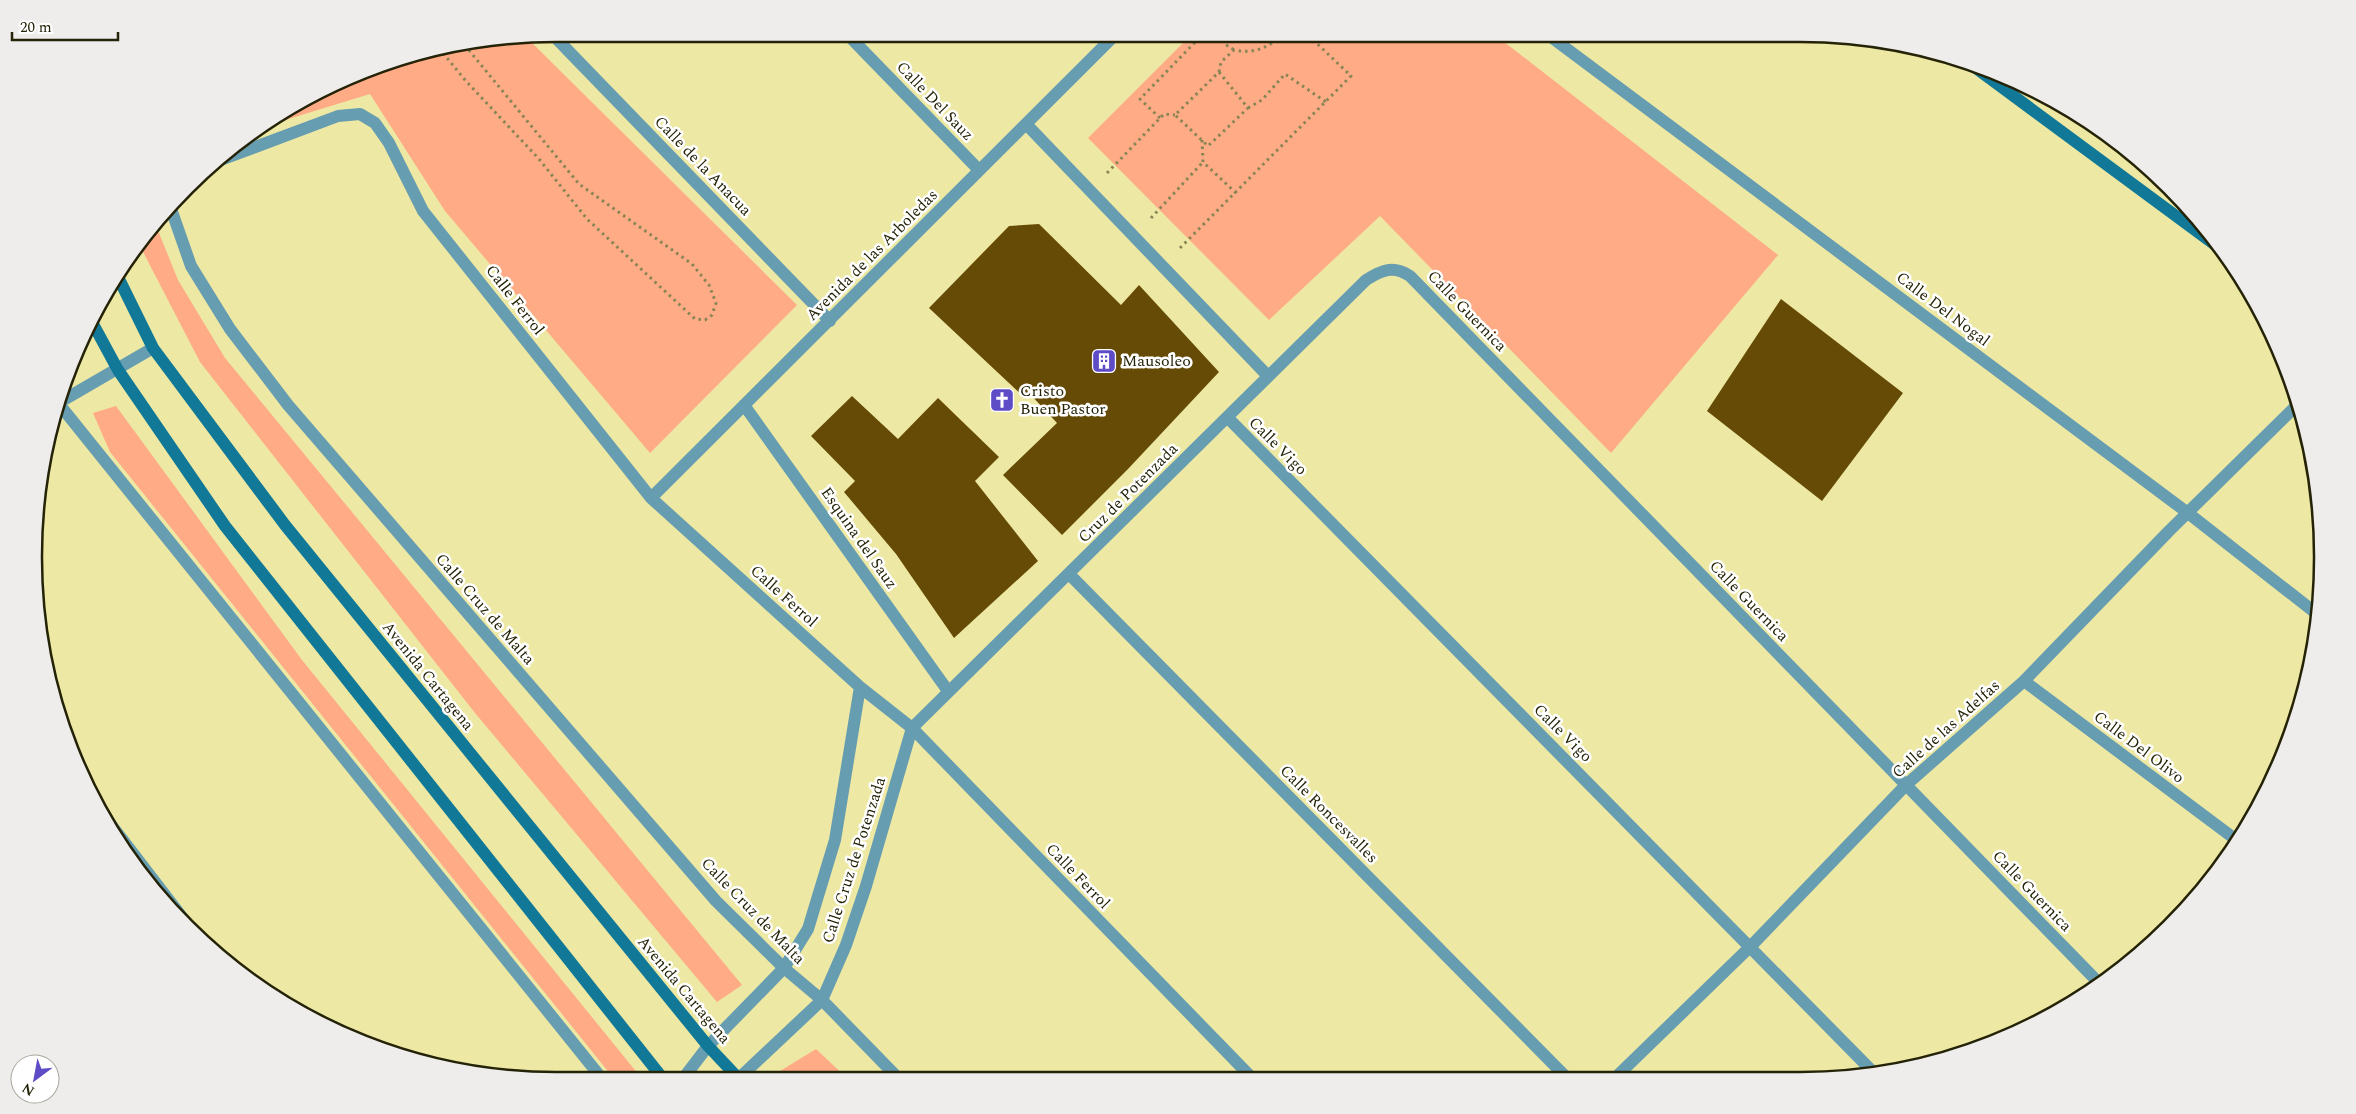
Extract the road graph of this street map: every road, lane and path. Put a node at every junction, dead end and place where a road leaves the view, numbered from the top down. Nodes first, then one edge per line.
1 (560, 42) edge
2 (855, 42) edge
3 (1108, 42) edge
4 (1195, 42) edge
5 (1224, 42) edge
6 (1272, 42) edge
7 (1315, 42) edge
8 (1558, 42) edge
9 (469, 50) edge
10 (1234, 50) junction
11 (445, 55) edge
12 (1219, 72) junction
13 (1993, 81) edge
14 (1326, 102) junction
15 (1248, 108) junction
16 (1175, 115) junction
17 (1160, 118) junction
18 (1027, 124) junction
19 (1202, 140) junction
20 (241, 152) edge
21 (1203, 162) junction
22 (979, 170) junction
23 (1106, 173) dead end
24 (1236, 193) junction
25 (173, 215) edge
26 (1150, 218) dead end
27 (2197, 231) edge
28 (1180, 248) dead end
29 (1366, 280) joint
30 (122, 283) edge
31 (830, 321) junction
32 (96, 329) edge
33 (154, 348) junction
34 (118, 370) junction
35 (1267, 375) junction
36 (68, 398) edge
37 (744, 405) junction
38 (64, 410) edge
39 (2292, 410) edge
40 (1227, 417) junction
41 (651, 498) junction
42 (2188, 513) junction
43 (1069, 574) junction
44 (2310, 609) edge
45 (2024, 681) junction
46 (860, 687) junction
47 (948, 691) junction
48 (912, 728) junction
49 (1906, 785) junction
50 (2231, 836) edge
51 (1751, 946) junction
52 (784, 968) junction
53 (2094, 978) edge
54 (822, 1000) junction
55 (708, 1046) junction
56 (1868, 1067) edge
57 (597, 1072) edge
58 (658, 1072) edge
59 (688, 1072) edge
60 (732, 1072) edge
61 (745, 1072) edge
62 (892, 1072) edge
63 (1246, 1072) edge
64 (1561, 1072) edge
65 (1621, 1072) edge

1 - 31 street, Calle de la Anacua
2 - 22 street, Calle Del Sauz
3 - 18 street, Avenida de las Arboledas
4 - 17 path
5 - 10 path
6 - 10 path
7 - 14 path
8 - 42 street, Calle Del Nogal
9 - 11 path
10 - 12 path
12 - 15 path
12 - 16 path
13 - 27 street
14 - 15 path
14 - 24 path
15 - 19 path
16 - 17 path
16 - 19 path
17 - 23 path
18 - 22 street, Avenida de las Arboledas
18 - 35 street
19 - 21 path
20 - 41 street, Calle Ferrol
21 - 24 path
21 - 26 path
22 - 31 street, Avenida de las Arboledas
24 - 28 path
25 - 52 street, Calle Cruz de Malta
29 - 35 street, Cruz de Potenzada
29 - 49 street, Calle Guernica
30 - 33 street, Avenida Cartagena
31 - 37 street, Avenida de las Arboledas
32 - 34 street
33 - 34 street
33 - 55 street, Avenida Cartagena
34 - 36 street
34 - 58 street
35 - 40 street, Cruz de Potenzada
37 - 41 street, Avenida de las Arboledas
37 - 47 street, Esquina del Sauz
38 - 57 street
39 - 42 street, Calle de las Adelfas
40 - 43 street, Cruz de Potenzada
40 - 51 street, Calle Vigo
41 - 46 street, Calle Ferrol
42 - 44 street, Calle Del Nogal
42 - 45 street, Calle de las Adelfas
43 - 47 street, Cruz de Potenzada
43 - 64 street, Calle Roncesvalles
45 - 49 street, Calle de las Adelfas
45 - 50 street, Calle Del Olivo
46 - 48 street, Calle Ferrol
46 - 52 street, Calle Cruz de Potenzada
47 - 48 street, Cruz de Potenzada
48 - 54 street, Calle Cruz de Potenzada
48 - 63 street, Calle Ferrol
49 - 51 street, Calle de las Adelfas
49 - 53 street, Calle Guernica
51 - 56 street, Calle Vigo
51 - 65 street, Calle de las Adelfas
52 - 54 street, Calle Cruz de Malta
52 - 55 street, Calle Cruz de Potenzada
54 - 61 street
54 - 62 street, Calle Cruz de Malta
55 - 59 street, Calle Cruz de Potenzada
55 - 60 street, Avenida Cartagena

